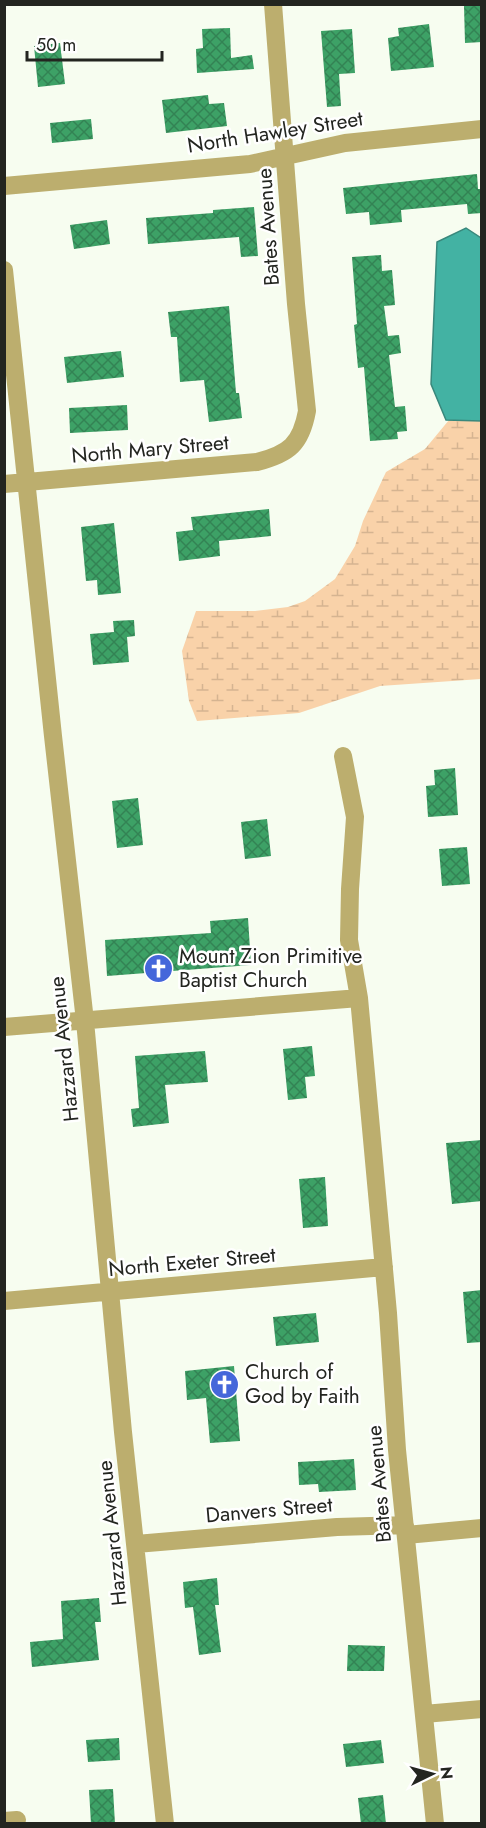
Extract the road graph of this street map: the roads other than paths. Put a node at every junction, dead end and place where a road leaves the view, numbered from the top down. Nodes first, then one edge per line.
1 (273, 4) edge
2 (482, 129) edge
3 (286, 157) junction
4 (4, 186) edge
5 (4, 270) edge
6 (295, 444) joint
7 (26, 482) junction
8 (4, 484) edge
9 (343, 756) dead end
10 (359, 998) junction
11 (85, 1021) junction
12 (4, 1027) edge
13 (384, 1267) junction
14 (110, 1292) junction
15 (4, 1301) edge
16 (482, 1528) edge
17 (406, 1530) junction
18 (136, 1544) junction
19 (482, 1709) edge
20 (423, 1714) junction
21 (165, 1824) edge
22 (435, 1824) edge

1 - 3 street, Bates Avenue
2 - 3 street, North Hawley Street
3 - 4 street, North Hawley Street
3 - 6 street, Bates Avenue
5 - 7 street, Hazzard Avenue
6 - 7 street, North Mary Street
7 - 8 street, North Mary Street
7 - 11 street, Hazzard Avenue
9 - 10 street, Bates Avenue
10 - 11 street
10 - 13 street, Bates Avenue
11 - 12 street
11 - 14 street, Hazzard Avenue
13 - 14 street, North Exeter Street
13 - 17 street, Bates Avenue
14 - 15 street, North Exeter Street
14 - 18 street, Hazzard Avenue
16 - 17 street, Danvers Street
17 - 18 street, Danvers Street
17 - 20 street, Bates Avenue
18 - 21 street, Hazzard Avenue
19 - 20 street
20 - 22 street, Bates Avenue

